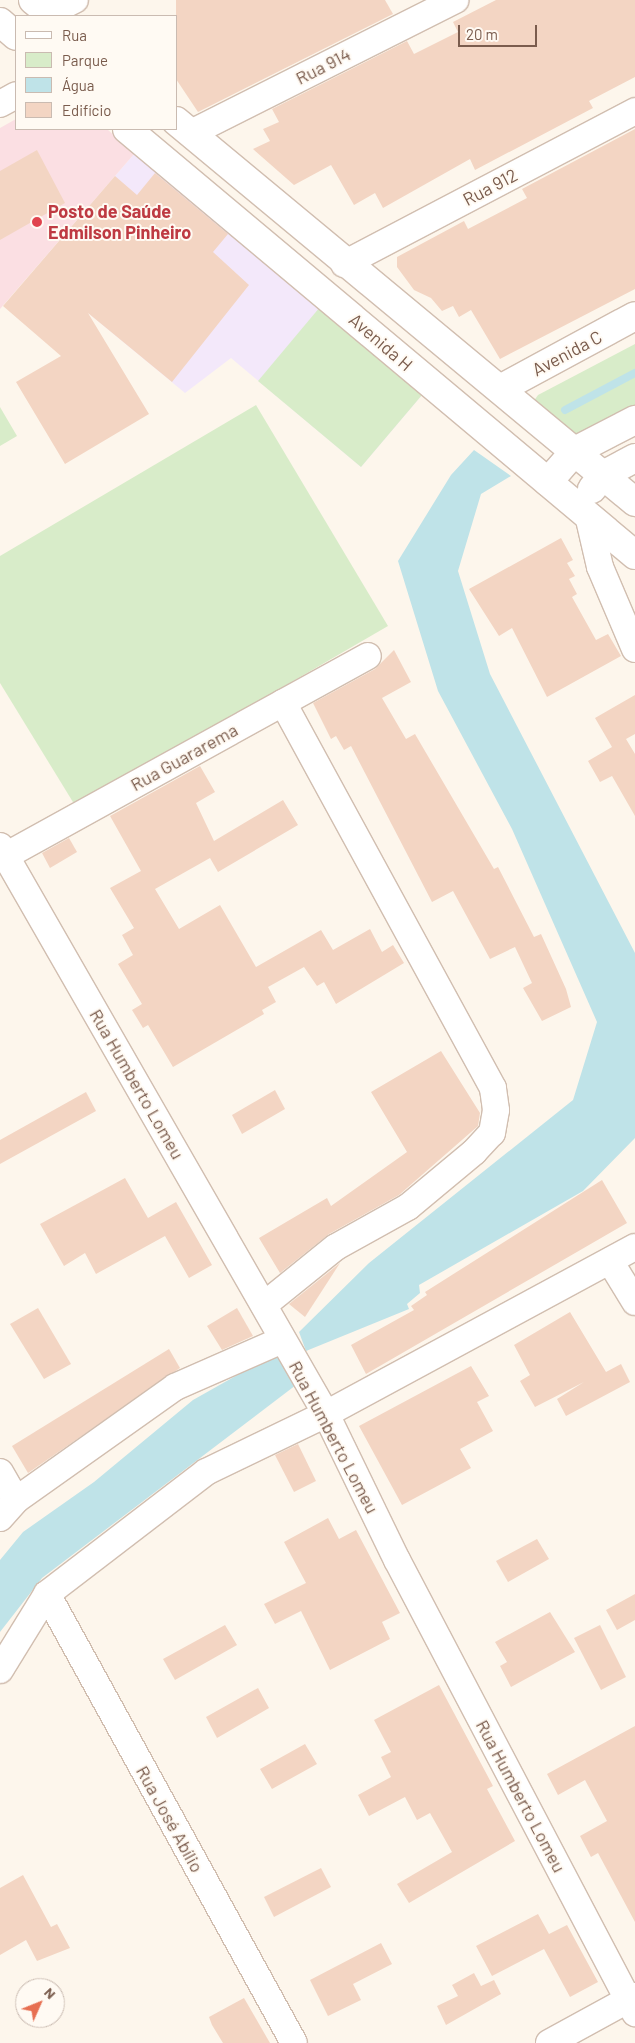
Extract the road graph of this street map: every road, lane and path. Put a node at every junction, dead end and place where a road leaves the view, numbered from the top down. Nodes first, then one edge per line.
1 (75, 0) edge
2 (455, 0) edge
3 (45, 10) edge
4 (0, 22) edge
5 (15, 35) edge
6 (15, 96) edge
7 (0, 104) edge
8 (635, 111) edge
9 (184, 127) edge
10 (128, 130) edge
11 (344, 264) junction
12 (635, 316) edge
13 (500, 389) junction
14 (635, 420) edge
15 (575, 451) junction
16 (635, 458) edge
17 (603, 475) junction
18 (548, 482) junction
19 (635, 502) edge
20 (583, 511) junction
21 (635, 555) edge
22 (635, 649) edge
23 (368, 656) dead end
24 (283, 703) junction
25 (2, 853) edge
26 (635, 1247) edge
27 (610, 1261) junction
28 (635, 1302) edge
29 (264, 1305) junction
30 (282, 1340) junction
31 (326, 1414) junction
32 (0, 1472) edge
33 (8, 1509) edge
34 (47, 1594) junction
35 (0, 1670) edge
36 (633, 2003) edge
37 (294, 2043) edge
38 (549, 2043) edge

1 - 3 street
2 - 9 street, Rua 914
4 - 5 street
6 - 7 street
8 - 11 street, Rua 912
9 - 11 street, Avenida H
10 - 18 street, Avenida H
11 - 13 street, Avenida H
12 - 13 street, Avenida C
13 - 15 street, Avenida H
14 - 15 street
15 - 17 street, Avenida H
15 - 18 street
16 - 17 street
17 - 19 street, Avenida H
17 - 20 street
18 - 20 street, Avenida H
20 - 21 street, Avenida H
20 - 22 street
23 - 24 street, Rua Guararema
24 - 25 street, Rua Guararema
24 - 29 street
25 - 29 street, Rua Humberto Lomeu
26 - 27 street
27 - 28 street
27 - 31 street
29 - 30 street, Rua Humberto Lomeu
30 - 31 street, Rua Humberto Lomeu
30 - 33 street
31 - 34 street
31 - 36 street, Rua Humberto Lomeu
32 - 33 street
34 - 35 street
34 - 37 street, Rua José Abílio
36 - 38 street

